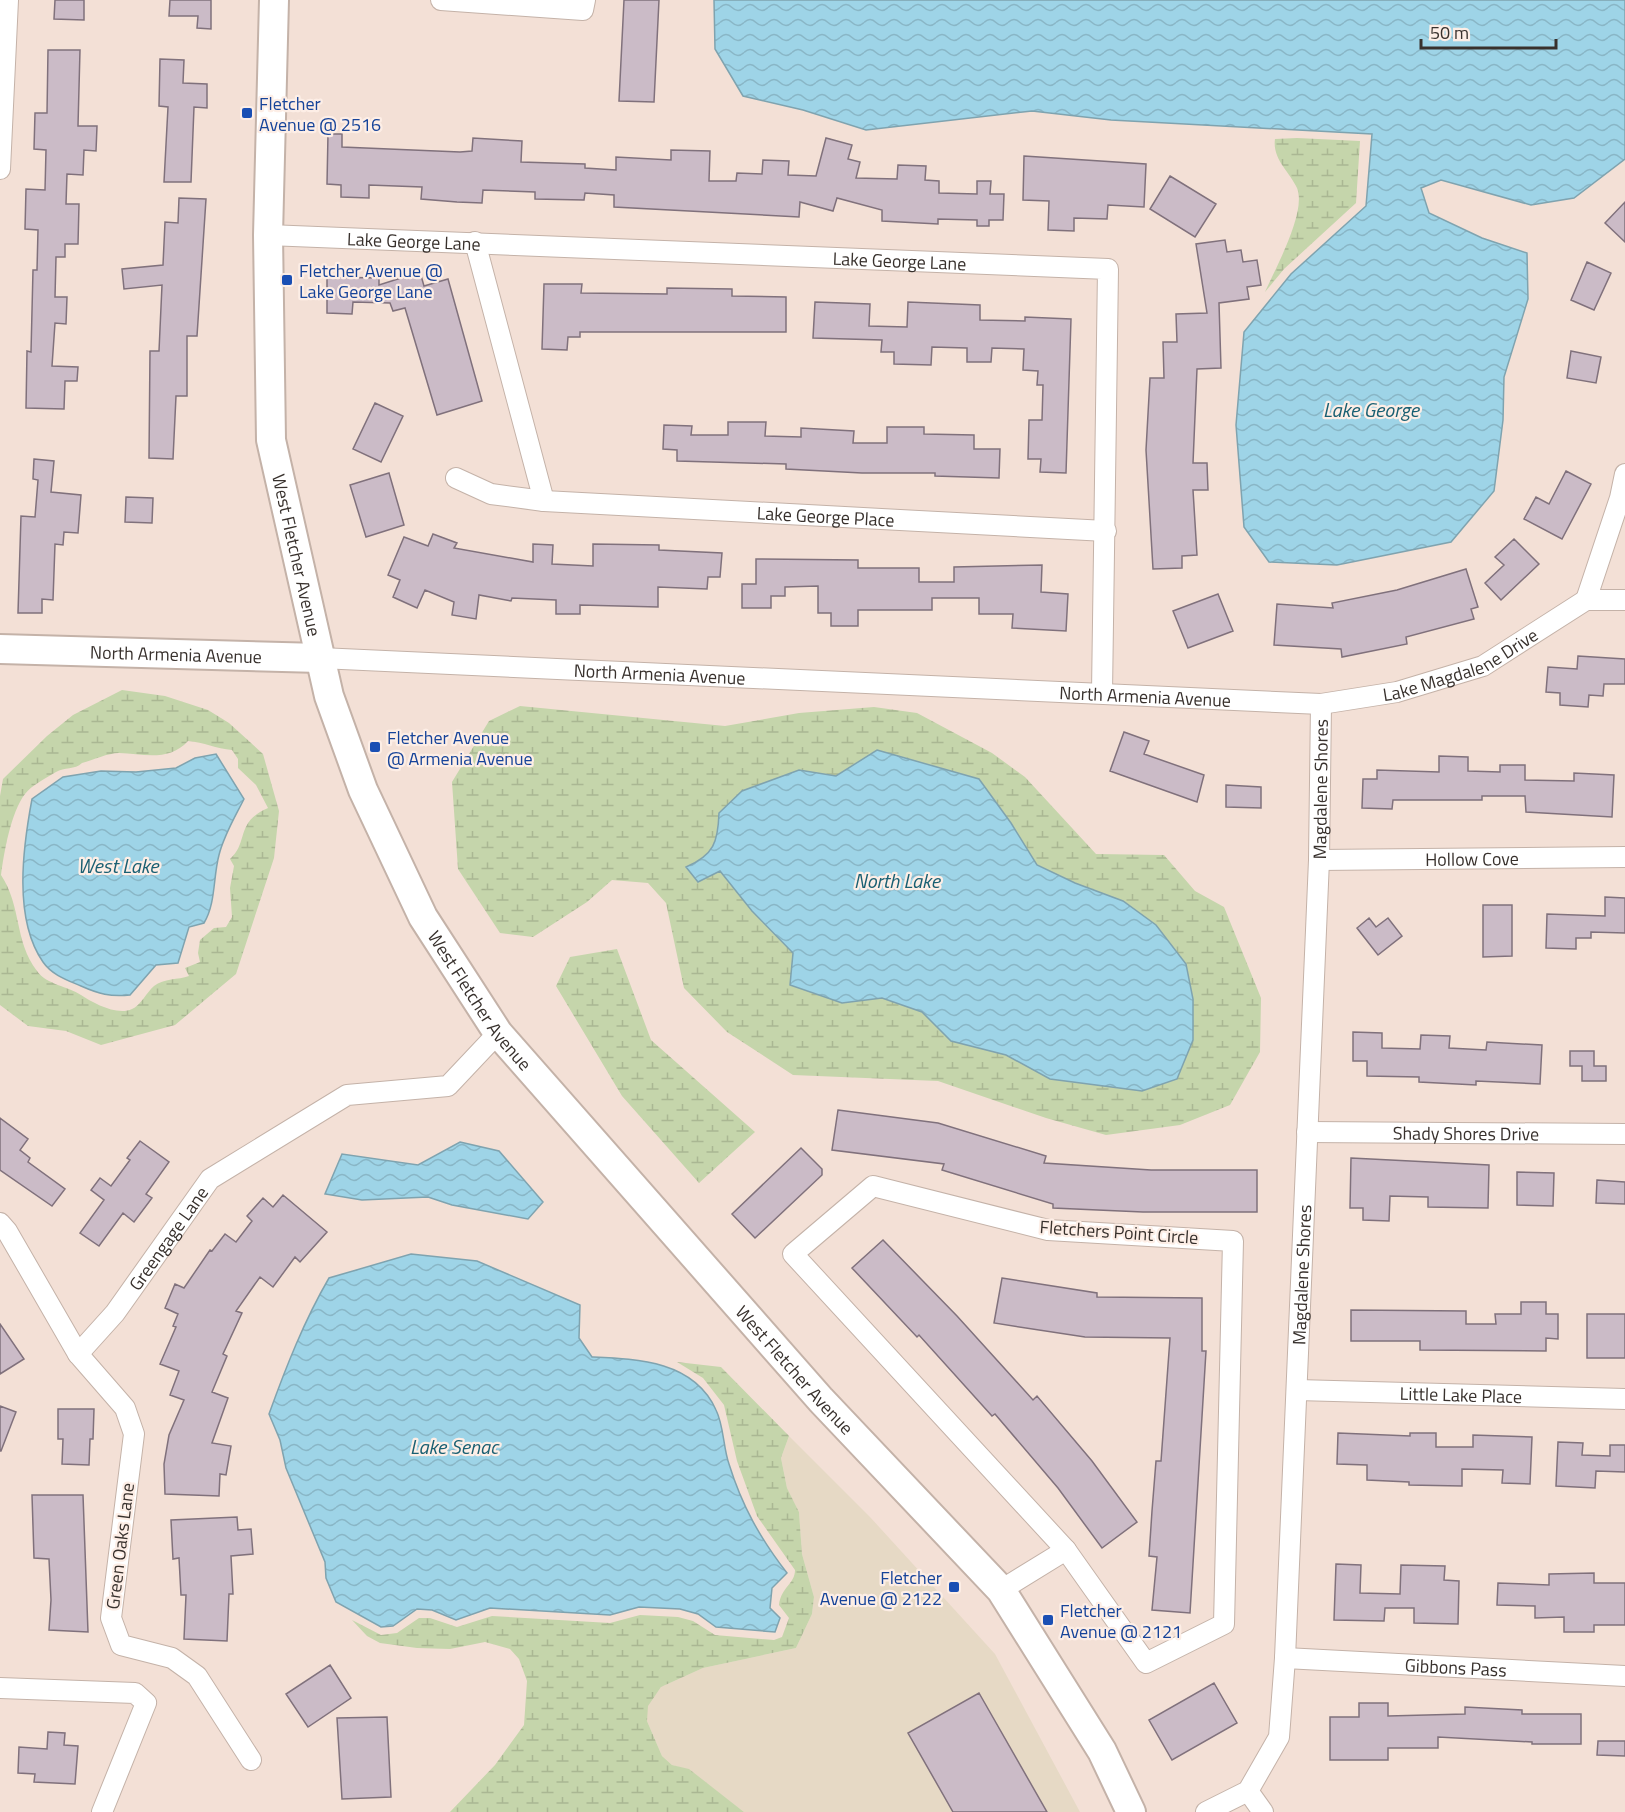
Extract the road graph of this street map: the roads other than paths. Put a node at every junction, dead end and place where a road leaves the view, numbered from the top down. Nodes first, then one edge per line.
1 (8, 0) edge
2 (274, 0) edge
3 (441, 0) edge
4 (585, 0) edge
5 (0, 169) edge
6 (267, 235) junction
7 (476, 242) junction
8 (1625, 474) edge
9 (456, 478) dead end
10 (544, 501) junction
11 (1106, 531) junction
12 (1586, 600) junction
13 (1625, 600) edge
14 (0, 649) edge
15 (320, 658) junction
16 (1102, 693) junction
17 (1321, 704) junction
18 (1625, 857) edge
19 (1319, 860) junction
20 (498, 1033) junction
21 (1307, 1132) junction
22 (1625, 1134) edge
23 (0, 1223) edge
24 (78, 1354) junction
25 (1297, 1390) junction
26 (1625, 1399) edge
27 (1066, 1550) junction
28 (1001, 1590) junction
29 (1285, 1658) junction
30 (1625, 1676) edge
31 (0, 1688) edge
32 (251, 1760) dead end
33 (1248, 1791) junction
34 (102, 1812) edge
35 (1131, 1812) edge
36 (1206, 1812) edge
37 (1263, 1812) edge

1 - 5 street
2 - 6 main road, West Fletcher Avenue
3 - 4 street
6 - 7 street, Lake George Lane
6 - 15 main road, West Fletcher Avenue
7 - 10 street
7 - 11 street, Lake George Lane
8 - 12 street
9 - 10 street, Lake George Place
10 - 11 street, Lake George Place
11 - 16 street, Lake George Lane
12 - 13 street
12 - 17 street, Lake Magdalene Drive
14 - 15 main road, North Armenia Avenue
15 - 16 street, North Armenia Avenue
15 - 20 main road, West Fletcher Avenue
16 - 17 street, North Armenia Avenue
17 - 19 street, Magdalene Shores
18 - 19 street, Hollow Cove
19 - 21 street, Magdalene Shores
20 - 24 street, Greengage Lane
20 - 28 main road, West Fletcher Avenue
21 - 22 street, Shady Shores Drive
21 - 25 street, Magdalene Shores
23 - 24 street
24 - 32 street, Green Oaks Lane
25 - 26 street, Little Lake Place
25 - 29 street, Magdalene Shores
27 - 27 street, Fletchers Point Circle
27 - 28 street
28 - 35 main road, West Fletcher Avenue
29 - 30 street, Gibbons Pass
29 - 33 street, Magdalene Shores
31 - 34 street
33 - 36 street
33 - 37 street

